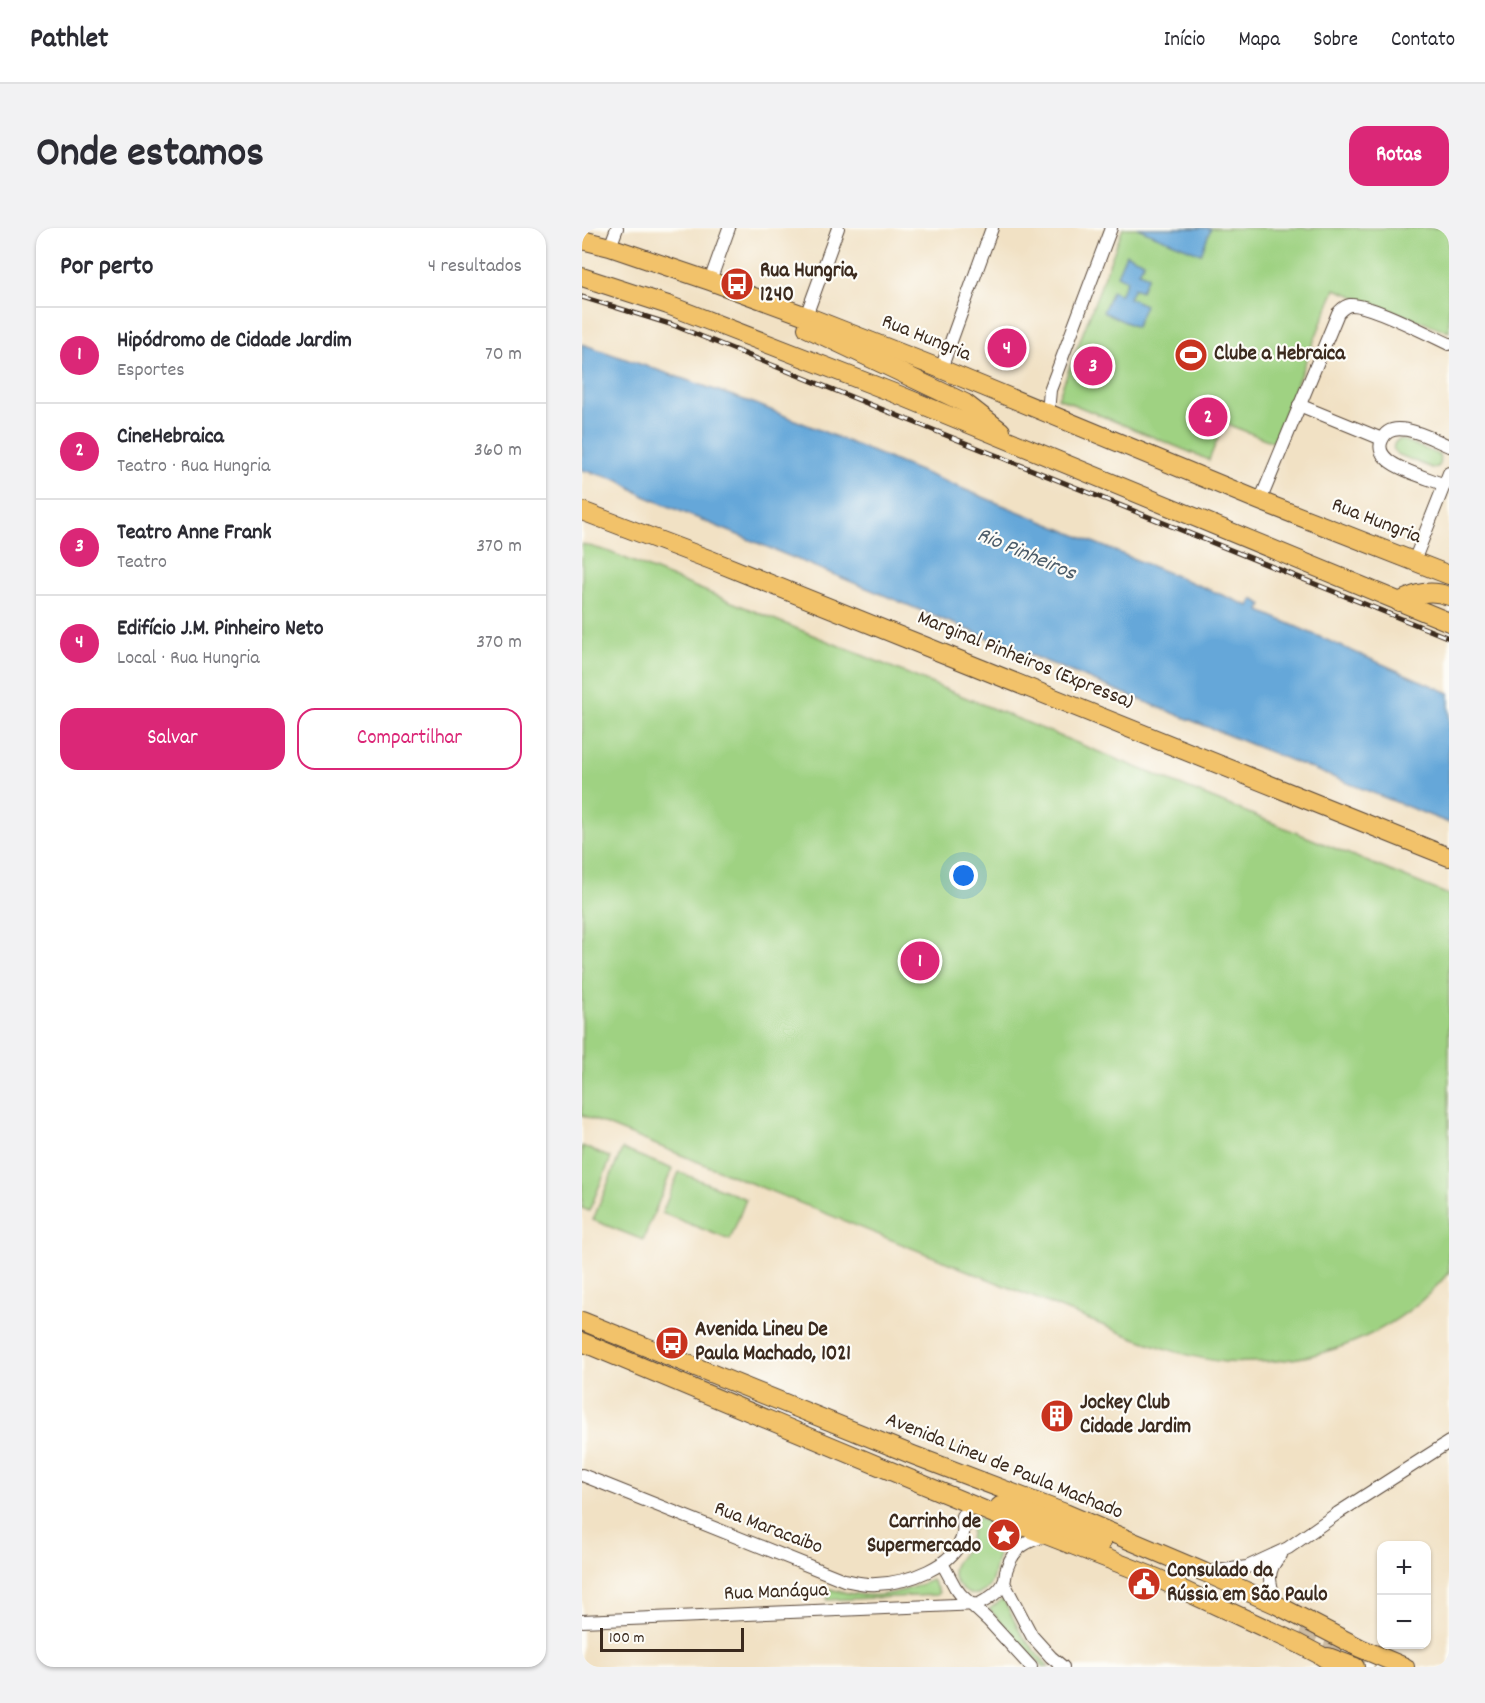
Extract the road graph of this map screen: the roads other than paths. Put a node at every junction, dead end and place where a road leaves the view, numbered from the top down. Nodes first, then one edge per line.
1 (617, 228) edge
2 (729, 228) edge
3 (838, 228) edge
4 (992, 228) edge
5 (1111, 228) edge
6 (582, 240) edge
7 (610, 247) junction
8 (582, 277) edge
9 (710, 281) junction
10 (770, 303) junction
11 (806, 316) junction
12 (1449, 344) edge
13 (941, 369) junction
14 (1050, 390) junction
15 (1030, 405) junction
16 (1299, 405) junction
17 (1048, 413) junction
18 (1382, 439) junction
19 (1014, 442) junction
20 (1449, 446) edge
21 (1447, 479) edge
22 (1260, 501) junction
23 (582, 511) edge
24 (1414, 561) junction
25 (1449, 575) edge
26 (1449, 596) edge
27 (1399, 602) junction
28 (1449, 622) edge
29 (1449, 857) edge
30 (582, 1321) edge
31 (582, 1342) edge
32 (1449, 1442) edge
33 (582, 1475) edge
34 (976, 1479) junction
35 (932, 1488) junction
36 (1026, 1513) junction
37 (962, 1516) dead end
38 (1049, 1535) junction
39 (1288, 1548) junction
40 (942, 1563) junction
41 (1204, 1572) junction
42 (1004, 1583) junction
43 (972, 1605) junction
44 (1277, 1605) junction
45 (582, 1621) edge
46 (1301, 1630) tunnel mouth
47 (1360, 1648) junction
48 (1330, 1662) edge
49 (1031, 1667) edge
50 (1063, 1667) edge
51 (1355, 1667) edge
52 (1369, 1667) edge
53 (1405, 1667) edge

1 - 7 street
2 - 9 street
3 - 11 street
4 - 13 street
5 - 14 street
6 - 7 highway, Rua Hungria
7 - 9 highway, Rua Hungria
8 - 19 highway
9 - 10 highway, Rua Hungria
10 - 11 highway, Rua Hungria
10 - 19 highway
11 - 13 highway, Rua Hungria
12 - 16 street
13 - 15 highway, Rua Hungria
14 - 15 street
14 - 17 street
15 - 17 highway, Rua Hungria
16 - 18 street
16 - 22 street
17 - 22 highway, Rua Hungria
18 - 20 street
18 - 21 street
19 - 27 highway
21 - 24 street
22 - 24 highway, Rua Hungria
23 - 29 highway, Marginal Pinheiros (Expressa)
24 - 25 highway, Rua Hungria
26 - 27 highway
27 - 28 highway
30 - 34 highway, Avenida Lineu de Paula Machado
31 - 35 highway
32 - 39 street
33 - 40 street, Rua Maracaibo
34 - 36 highway
34 - 41 highway, Avenida Lineu de Paula Machado
35 - 36 highway
35 - 38 highway
36 - 46 highway
37 - 40 street
38 - 42 street
38 - 48 highway
39 - 41 street
39 - 44 street
40 - 43 street
41 - 44 highway, Avenida Lineu de Paula Machado
42 - 43 street
42 - 50 street
43 - 45 street, Rua Manágua
43 - 49 street
44 - 47 highway, Avenida Lineu de Paula Machado
47 - 52 highway
47 - 53 highway, Avenida Lineu de Paula Machado
48 - 51 highway

